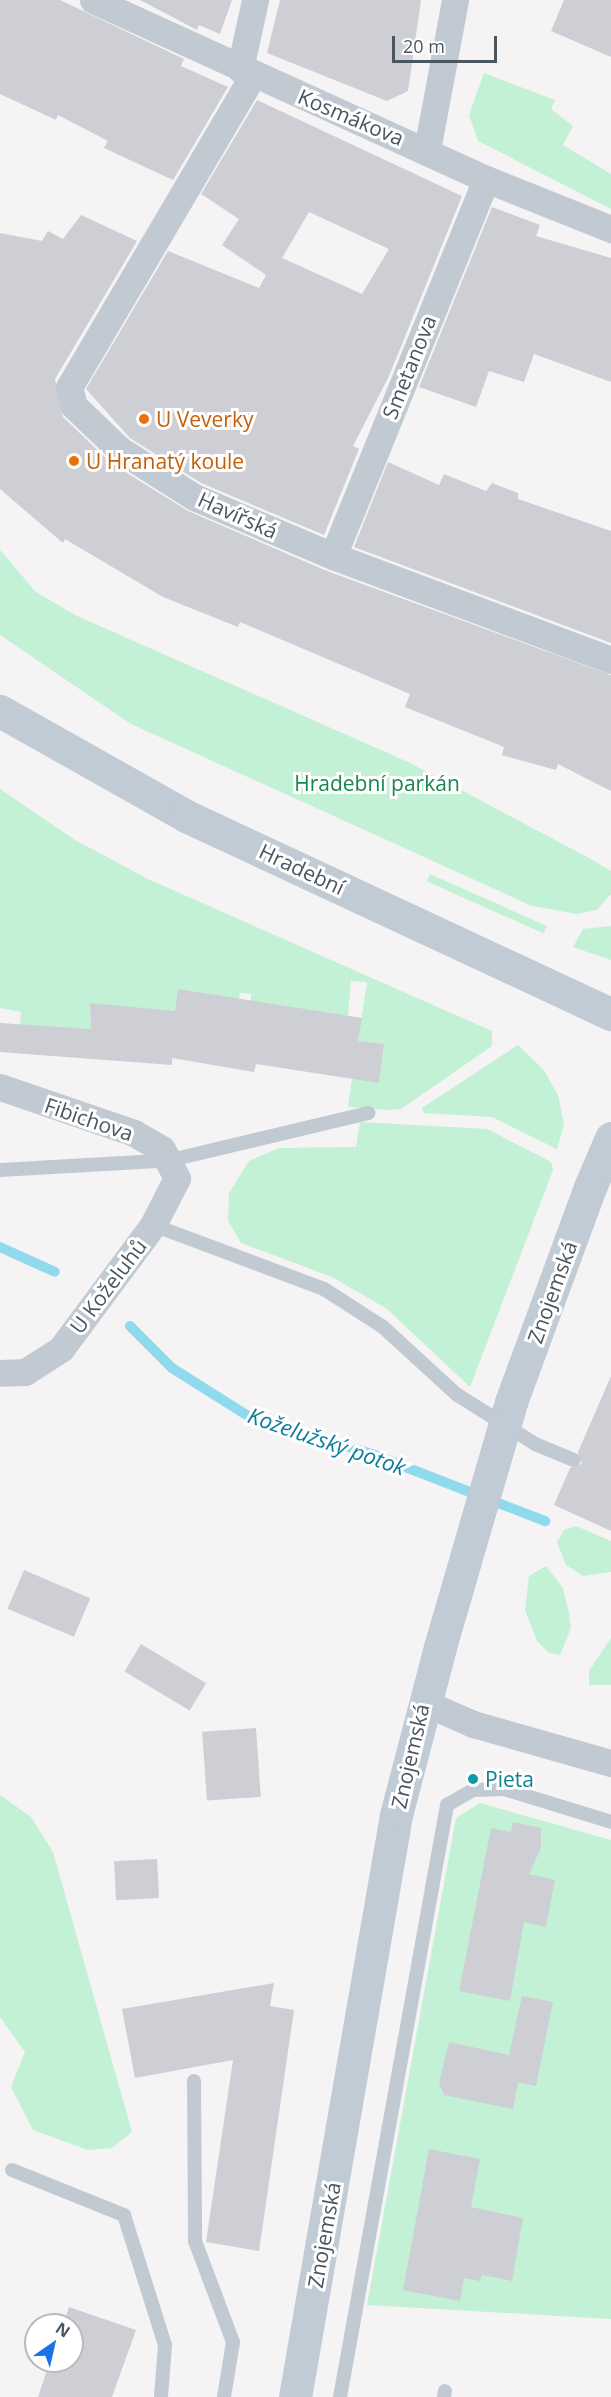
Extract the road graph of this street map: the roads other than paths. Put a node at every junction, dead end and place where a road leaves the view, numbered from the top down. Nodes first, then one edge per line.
1 (93, 0) edge
2 (255, 0) edge
3 (455, 0) edge
4 (246, 72) junction
5 (427, 150) junction
6 (486, 179) junction
7 (611, 228) edge
8 (333, 556) junction
9 (611, 660) edge
10 (0, 711) edge
11 (611, 1014) edge
12 (0, 1087) edge
13 (368, 1113) dead end
14 (611, 1138) edge
15 (171, 1160) junction
16 (0, 1170) edge
17 (153, 1225) junction
18 (0, 1373) edge
19 (574, 1460) dead end
20 (423, 1702) junction
21 (611, 1763) edge
22 (611, 1822) edge
23 (194, 2081) dead end
24 (12, 2170) dead end
25 (161, 2397) edge
26 (224, 2397) edge
27 (295, 2397) edge
28 (340, 2397) edge

1 - 4 street, Kosmákova
2 - 4 street, Havířská
3 - 5 street
4 - 5 street, Kosmákova
4 - 8 street, Havířská
5 - 6 street, Kosmákova
6 - 7 street, Kosmákova
6 - 8 street, Smetanova
8 - 9 street, Havířská
10 - 11 main road, Hradební
12 - 15 street, Fibichova
13 - 15 lane
14 - 20 main road, Znojemská, bridge
15 - 16 lane
15 - 17 street, U Koželuhů
17 - 18 street, U Koželuhů
17 - 19 lane
20 - 21 street
20 - 27 main road, Znojemská
22 - 28 lane, Znojemská
23 - 26 lane
24 - 25 lane

